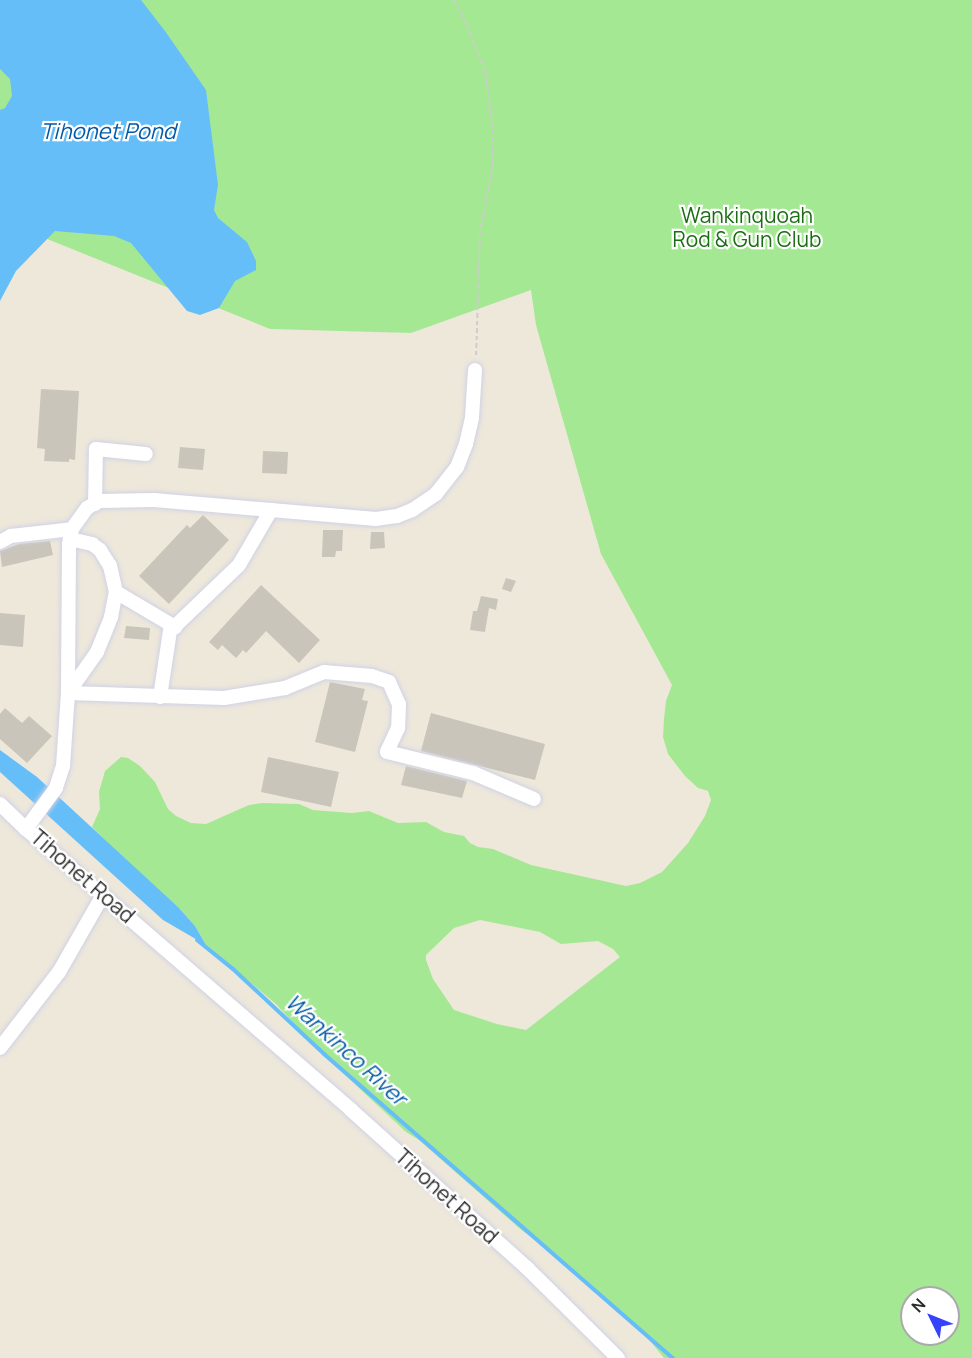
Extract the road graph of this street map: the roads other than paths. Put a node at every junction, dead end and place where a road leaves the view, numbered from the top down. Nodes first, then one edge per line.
1 (475, 370) road end
2 (146, 454) dead end
3 (95, 504) junction
4 (271, 510) junction
5 (71, 534) junction
6 (0, 542) edge
7 (116, 592) junction
8 (175, 627) junction
9 (68, 693) junction
10 (160, 697) junction
11 (534, 799) dead end
12 (0, 804) edge
13 (26, 829) junction
14 (103, 895) junction
15 (0, 1048) edge
16 (618, 1358) edge

1 - 4 street
2 - 3 street
3 - 4 street
3 - 5 street
4 - 8 street
5 - 6 street
5 - 7 street
5 - 9 street, Tihonet Road
7 - 8 street
7 - 9 street
8 - 10 street
9 - 10 street
9 - 13 street, Tihonet Road
10 - 11 street
12 - 13 street
13 - 14 street, Tihonet Road
14 - 15 street
14 - 16 street, Tihonet Road

